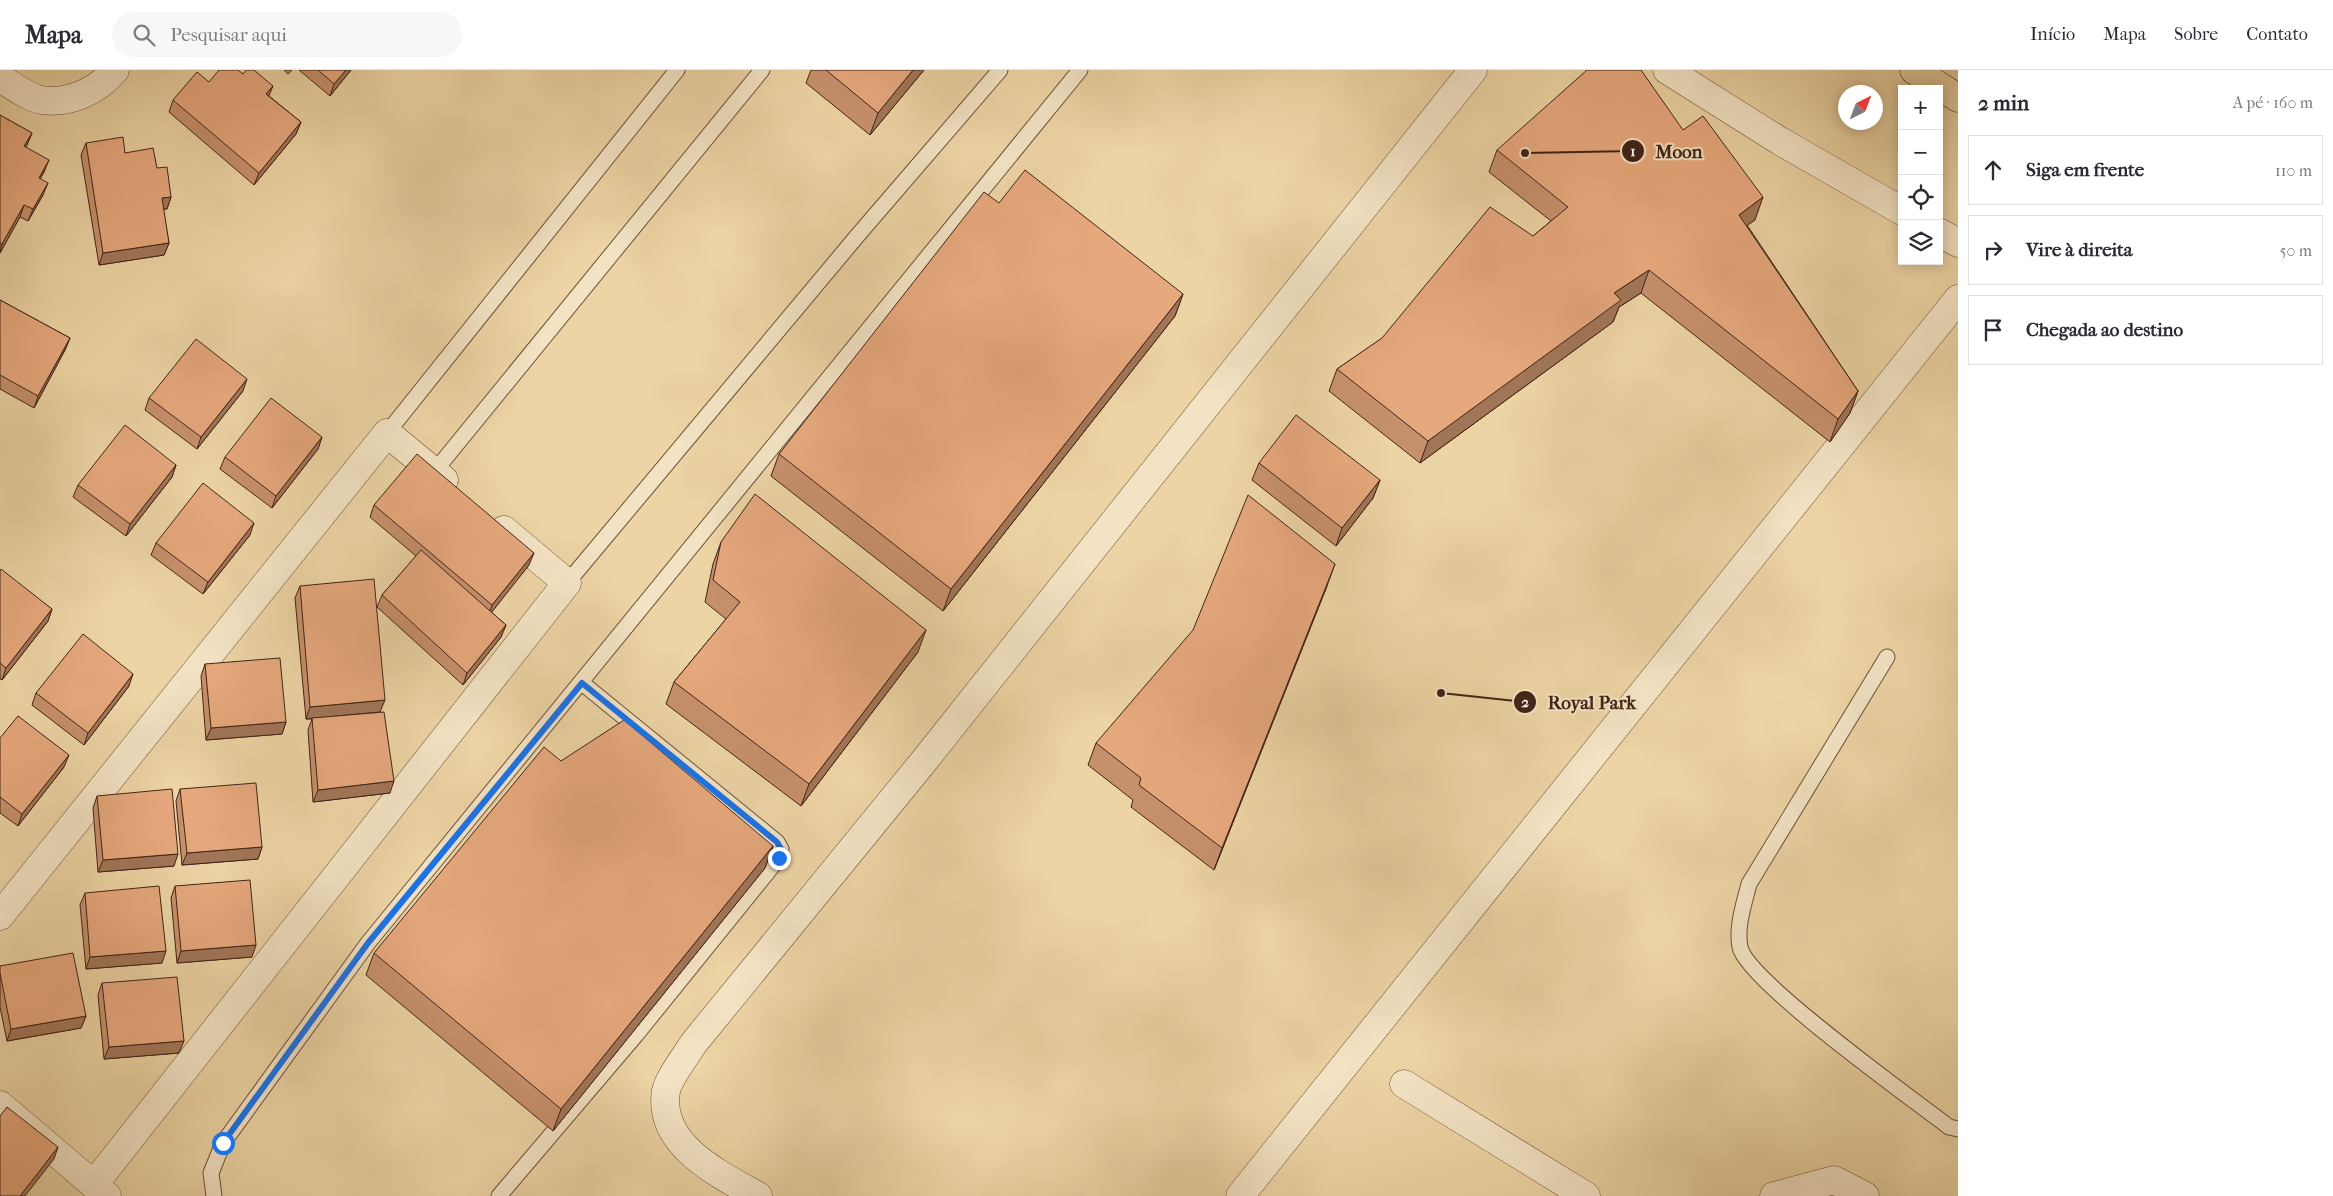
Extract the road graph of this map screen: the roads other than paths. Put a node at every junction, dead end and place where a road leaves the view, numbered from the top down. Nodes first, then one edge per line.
1 (115, 70) edge
2 (677, 70) edge
3 (762, 70) edge
4 (1000, 70) edge
5 (1080, 70) edge
6 (1473, 70) edge
7 (1667, 70) edge
8 (1914, 70) edge
9 (0, 78) edge
10 (1958, 98) edge
11 (1898, 209) edge
12 (1943, 234) edge
13 (1958, 243) edge
14 (1958, 299) edge
15 (387, 433) junction
16 (434, 472) junction
17 (463, 496) edge
18 (486, 515) edge
19 (567, 583) junction
20 (1887, 657) dead end
21 (582, 683) junction
22 (0, 916) edge
23 (1404, 1084) dead end
24 (0, 1105) edge
25 (1958, 1129) edge
26 (101, 1190) edge
27 (214, 1196) edge
28 (499, 1196) edge
29 (758, 1196) edge
30 (1240, 1196) edge
31 (1586, 1196) edge
32 (1774, 1196) edge
33 (1865, 1196) edge

1 - 9 street
2 - 15 lane
3 - 16 lane
4 - 19 lane
5 - 21 lane
6 - 29 street
7 - 11 street
8 - 10 highway
12 - 13 street
14 - 30 street
15 - 16 street
15 - 22 street
16 - 17 street
18 - 19 street
19 - 26 street
20 - 25 lane
21 - 27 lane
21 - 28 lane
23 - 31 street
24 - 26 street
32 - 33 street

